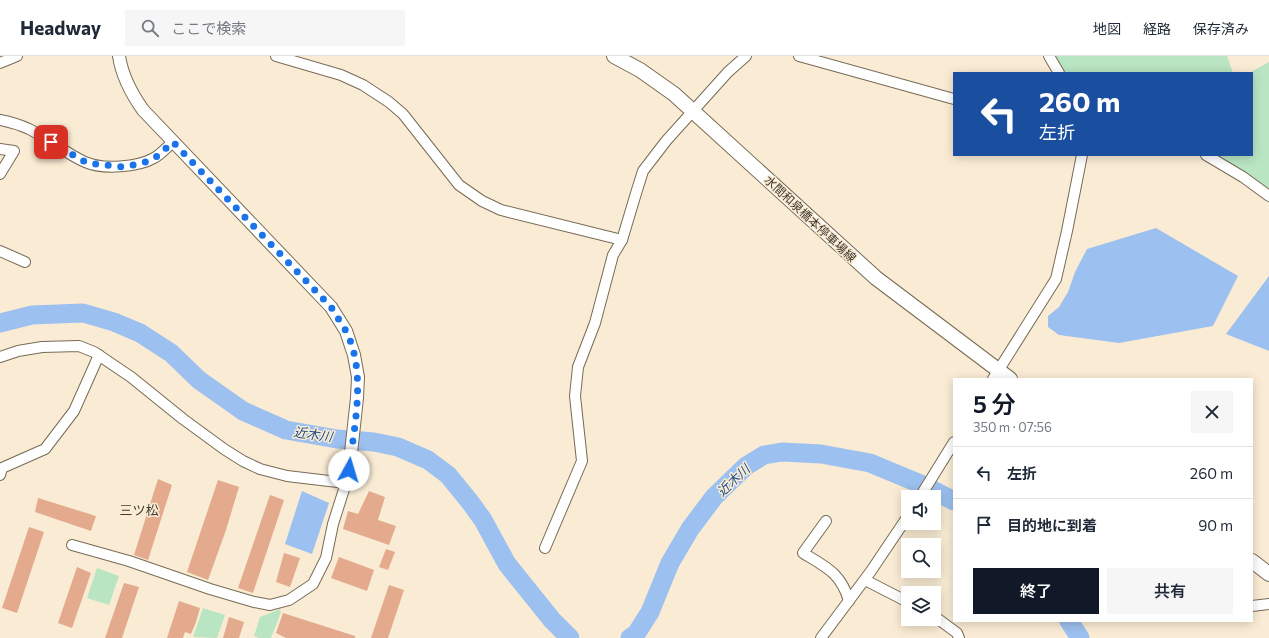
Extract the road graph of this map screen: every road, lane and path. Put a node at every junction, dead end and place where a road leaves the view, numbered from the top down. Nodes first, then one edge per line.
1 (17, 56) edge
2 (119, 56) edge
3 (276, 56) edge
4 (614, 56) edge
5 (746, 56) edge
6 (799, 56) edge
7 (1049, 56) edge
8 (0, 63) edge
9 (1058, 72) edge
10 (953, 100) edge
11 (694, 111) junction
12 (0, 120) edge
13 (173, 142) junction
14 (0, 149) edge
15 (1082, 156) edge
16 (1208, 156) edge
17 (0, 174) edge
18 (1269, 196) edge
19 (622, 240) junction
20 (0, 251) edge
21 (25, 262) dead end
22 (99, 356) junction
23 (0, 357) edge
24 (995, 375) edge
25 (1006, 378) edge
26 (953, 444) edge
27 (1, 470) edge
28 (346, 483) junction
29 (924, 490) edge
30 (826, 521) dead end
31 (901, 527) edge
32 (72, 545) dead end
33 (545, 548) dead end
34 (1253, 562) edge
35 (1269, 574) edge
36 (865, 580) junction
37 (901, 598) edge
38 (849, 600) junction
39 (1269, 604) edge
40 (1253, 606) edge
41 (941, 621) edge
42 (821, 638) edge
43 (959, 638) edge

1 - 8 street
2 - 13 street
3 - 19 street
4 - 11 main road, 水間和泉橋本停車場線
5 - 11 street
6 - 10 street
7 - 9 street
11 - 19 street
11 - 24 main road, 水間和泉橋本停車場線
12 - 13 street
13 - 28 street
14 - 17 street
15 - 24 street
16 - 18 street
19 - 33 street
20 - 21 street
22 - 23 street
22 - 27 street
22 - 28 street
24 - 25 main road, 水間和泉橋本停車場線
26 - 29 street
28 - 32 street
30 - 38 street
31 - 36 street
34 - 35 main road
36 - 37 street
36 - 38 street
38 - 42 street
39 - 40 street
41 - 43 street

